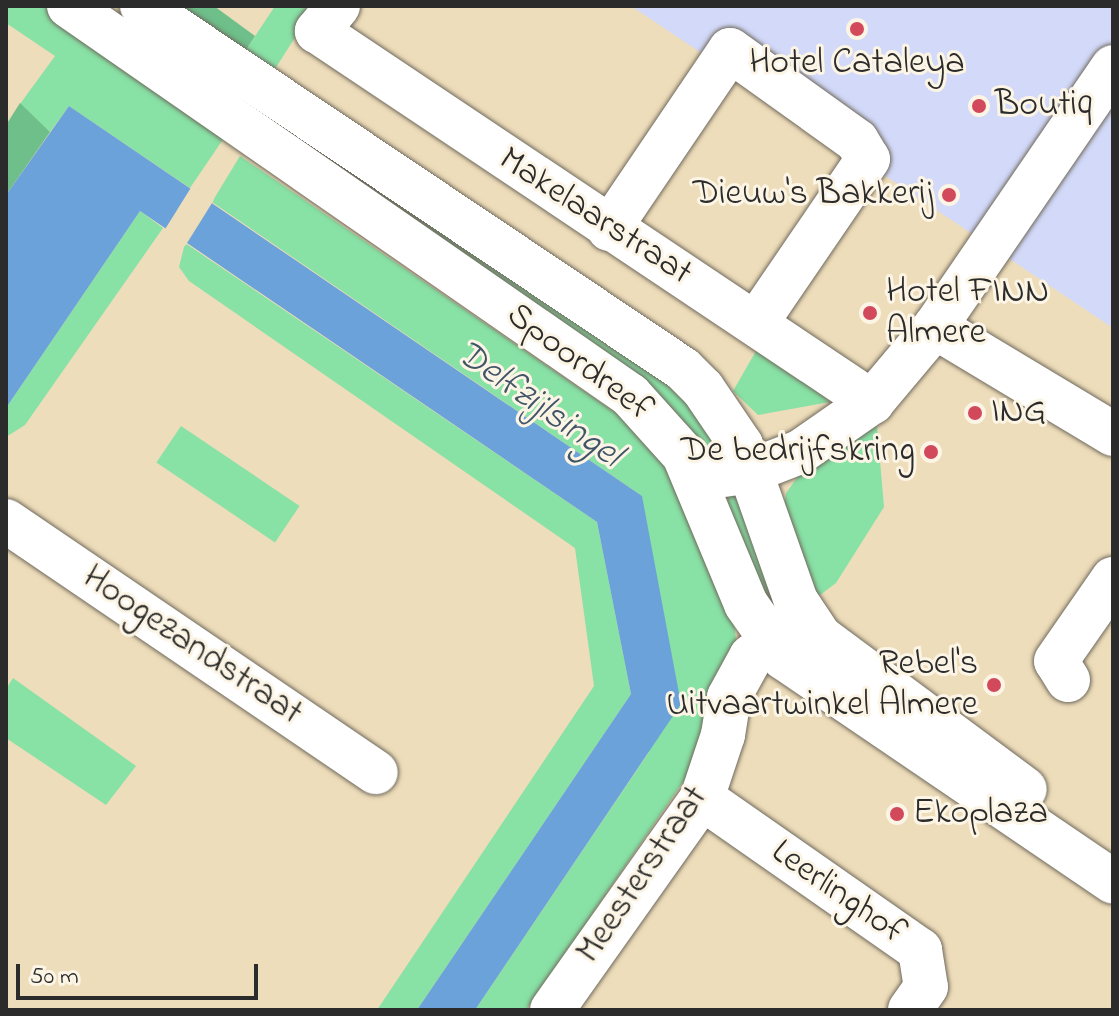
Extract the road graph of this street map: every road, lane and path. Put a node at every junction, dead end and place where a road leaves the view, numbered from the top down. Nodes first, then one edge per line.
1 (69, 6) edge
2 (142, 6) edge
3 (328, 18) edge
4 (1113, 67) edge
5 (221, 84) junction
6 (276, 121) junction
7 (609, 229) junction
8 (757, 322) junction
9 (935, 327) junction
10 (859, 410) junction
11 (1107, 430) edge
12 (746, 458) junction
13 (696, 479) junction
14 (6, 521) edge
15 (1113, 579) edge
16 (788, 641) junction
17 (1068, 680) dead end
18 (376, 772) dead end
19 (702, 798) junction
20 (1113, 850) edge
21 (1113, 882) edge
22 (552, 1010) edge
23 (910, 1010) edge

1 - 5 street, Spoordreef
2 - 5 street, Spoordreef
3 - 7 street, Makelaarstraat
4 - 9 street
5 - 6 street, Spoordreef
6 - 12 street, Spoordreef
6 - 13 street, Spoordreef
7 - 8 street, Makelaarstraat
7 - 8 street
8 - 10 street, Makelaarstraat
9 - 10 street
9 - 11 street
10 - 12 street
12 - 13 street
12 - 16 street, Spoordreef
13 - 16 street, Spoordreef
14 - 18 street, Hoogezandstraat
15 - 17 street
16 - 19 street, Meesterstraat
16 - 20 street, Spoordreef
16 - 21 street, Spoordreef
19 - 22 street, Meesterstraat
19 - 23 street, Leerlinghof

